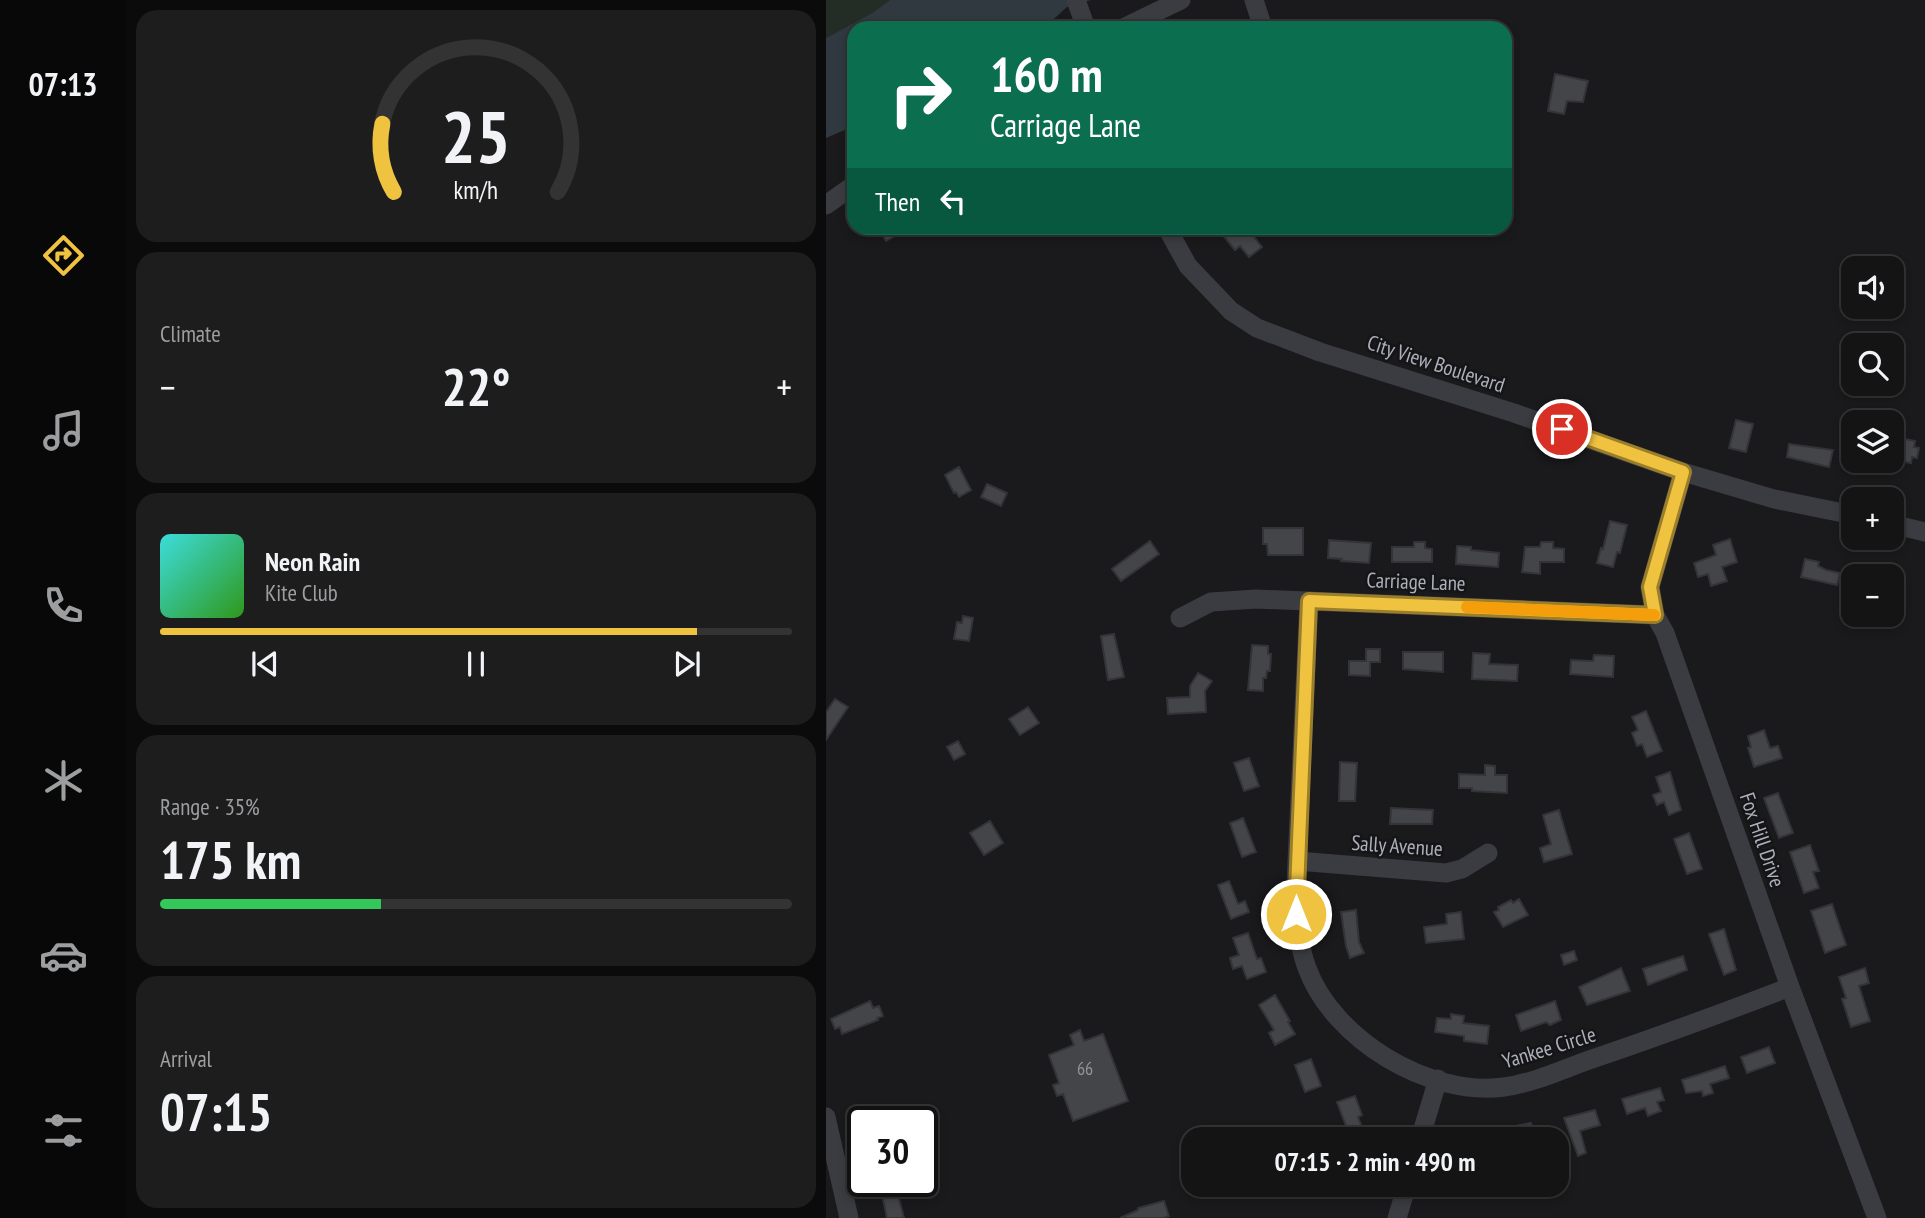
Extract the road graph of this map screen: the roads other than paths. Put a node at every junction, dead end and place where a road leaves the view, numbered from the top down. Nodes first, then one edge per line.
1 (1076, 0) edge
2 (1181, 0) edge
3 (1254, 0) edge
4 (1083, 21) edge
5 (1138, 21) edge
6 (1261, 21) edge
7 (847, 190) edge
8 (826, 205) edge
9 (1171, 235) edge
10 (1683, 472) junction
11 (1841, 513) edge
12 (1904, 527) edge
13 (1925, 532) edge
14 (1309, 601) junction
15 (1655, 615) junction
16 (1180, 618) dead end
17 (1488, 853) dead end
18 (1297, 861) junction
19 (1790, 987) junction
20 (1438, 1079) junction
21 (826, 1117) edge
22 (1424, 1127) edge
23 (1403, 1197) edge
24 (849, 1218) edge
25 (1397, 1218) edge
26 (1877, 1218) edge

1 - 4 street
2 - 5 street
3 - 6 street
7 - 8 street
9 - 10 street, City View Boulevard
10 - 11 street, City View Boulevard
10 - 15 street, Fox Hill Drive
12 - 13 street
14 - 15 street, Carriage Lane
14 - 16 street, Carriage Lane
14 - 18 street, Yankee Circle
15 - 19 street, Fox Hill Drive
17 - 18 street, Sally Avenue
18 - 20 street, Yankee Circle
19 - 20 street, Yankee Circle
19 - 26 street, Fox Hill Drive
20 - 22 street
21 - 24 street
23 - 25 street

